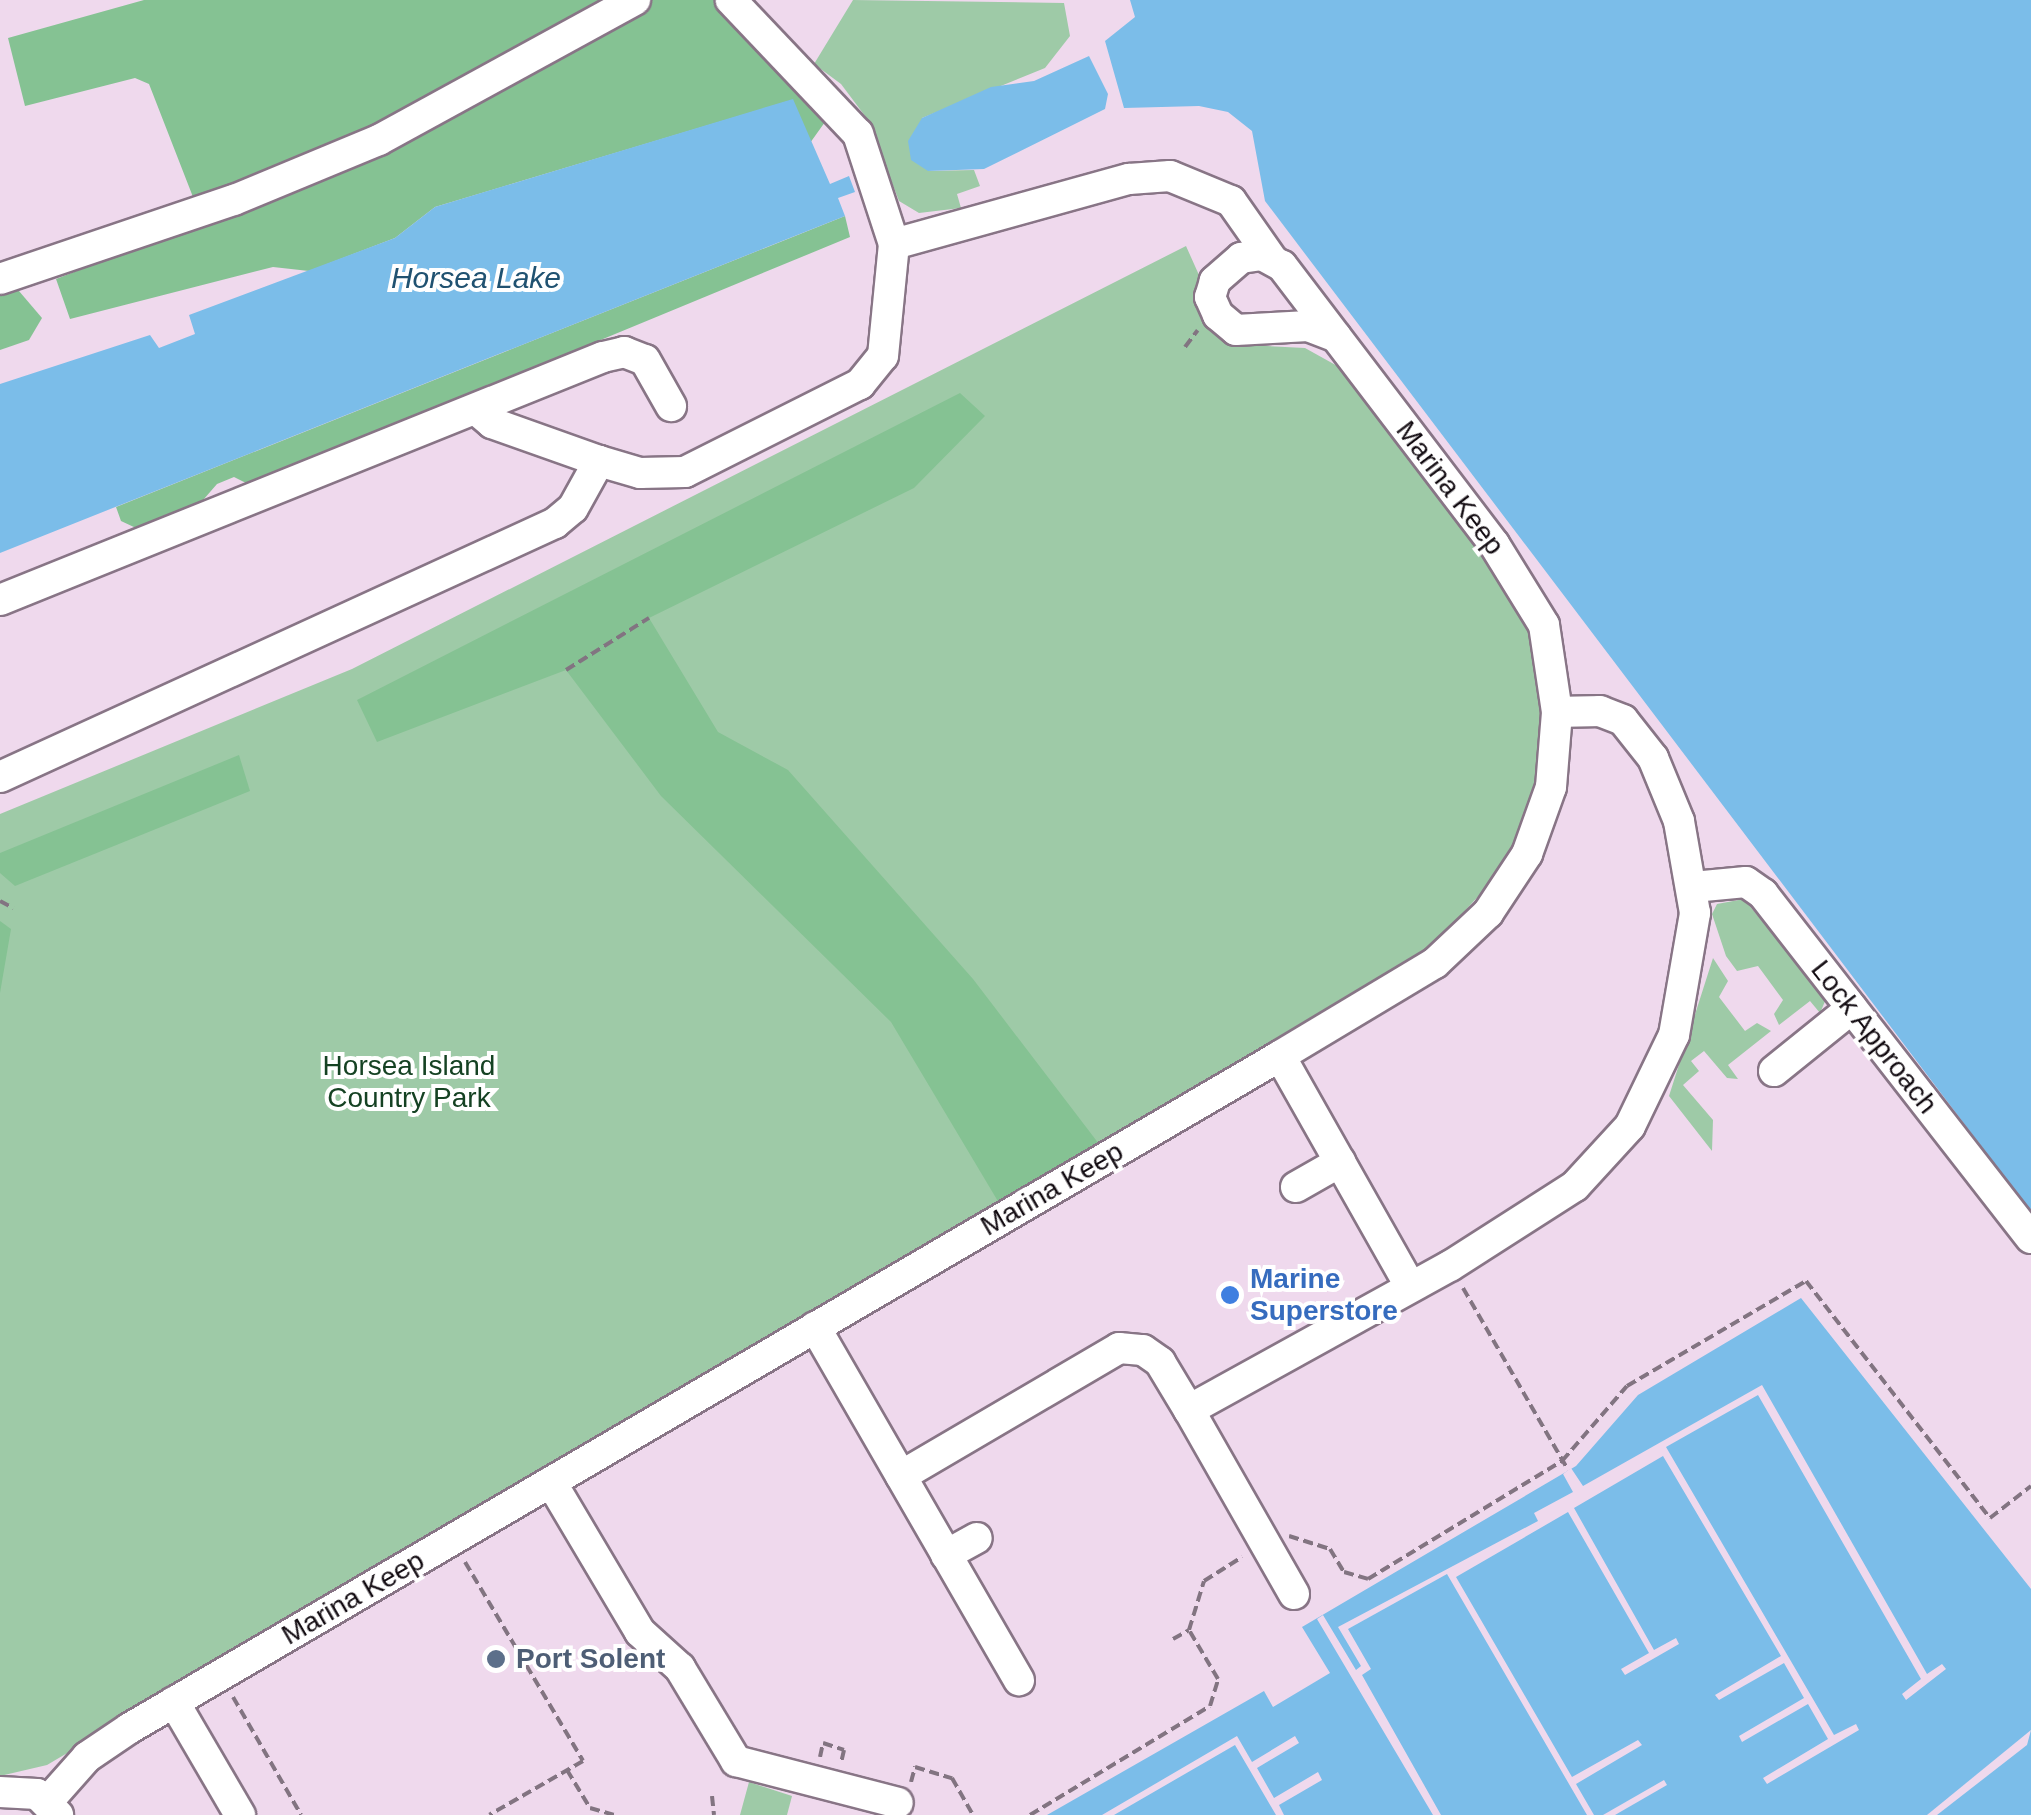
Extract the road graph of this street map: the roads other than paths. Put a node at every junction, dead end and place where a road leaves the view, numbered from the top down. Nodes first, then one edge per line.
1 (634, 0) edge
2 (731, 0) edge
3 (894, 244) junction
4 (1271, 258) junction
5 (0, 279) edge
6 (1336, 337) junction
7 (671, 406) dead end
8 (480, 412) junction
9 (599, 460) junction
10 (0, 600) edge
11 (1558, 712) junction
12 (0, 777) edge
13 (1693, 887) junction
14 (1852, 1008) junction
15 (1280, 1056) junction
16 (1774, 1071) dead end
17 (1340, 1162) junction
18 (1296, 1187) dead end
19 (2031, 1238) edge
20 (1410, 1286) junction
21 (815, 1327) junction
22 (1189, 1410) junction
23 (901, 1476) junction
24 (551, 1482) junction
25 (976, 1538) dead end
26 (946, 1555) junction
27 (1294, 1594) dead end
28 (1019, 1680) dead end
29 (174, 1702) junction
30 (0, 1792) edge
31 (898, 1803) dead end
32 (53, 1808) edge
33 (240, 1815) edge

1 - 5 street
2 - 3 street
3 - 4 street, Marina Keep
3 - 9 street
4 - 6 street, Marina Keep
4 - 6 street
6 - 11 street, Marina Keep
7 - 8 street
8 - 9 street
8 - 10 street
9 - 12 street
11 - 13 street
11 - 15 street, Marina Keep
13 - 14 street, Lock Approach
13 - 20 street
14 - 16 street
14 - 19 street, Lock Approach
15 - 17 street
15 - 21 street, Marina Keep
17 - 18 street
17 - 20 street
20 - 22 street
21 - 23 street
21 - 24 street, Marina Keep
22 - 23 street
22 - 27 street
23 - 26 street
24 - 29 street, Marina Keep
24 - 31 street
25 - 26 street
26 - 28 street
29 - 32 street, Marina Keep
29 - 33 street
30 - 32 street

